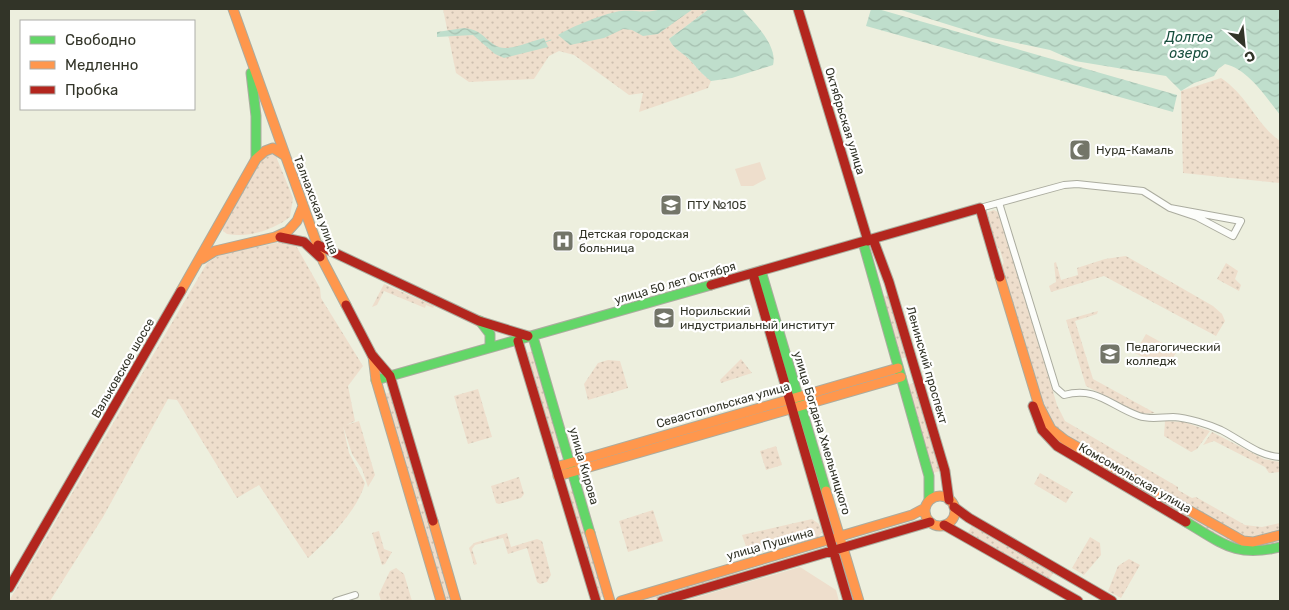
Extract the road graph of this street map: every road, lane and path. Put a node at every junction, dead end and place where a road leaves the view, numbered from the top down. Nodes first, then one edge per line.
1 (233, 9) edge
2 (798, 9) edge
3 (249, 58) junction
4 (283, 151) junction
5 (256, 159) junction
6 (999, 203) junction
7 (303, 206) junction
8 (1170, 208) junction
9 (978, 209) junction
10 (218, 228) junction
11 (278, 236) junction
12 (868, 240) junction
13 (225, 244) junction
14 (318, 245) junction
15 (200, 260) junction
16 (323, 261) junction
17 (757, 273) junction
18 (479, 320) junction
19 (533, 337) junction
20 (518, 341) junction
21 (490, 348) junction
22 (372, 355) junction
23 (1025, 368) junction
24 (899, 372) junction
25 (390, 376) junction
26 (376, 380) junction
27 (795, 403) junction
28 (1280, 457) edge
29 (571, 467) junction
30 (557, 471) junction
31 (952, 503) junction
32 (927, 504) junction
33 (930, 522) junction
34 (944, 525) junction
35 (1280, 535) edge
36 (840, 536) junction
37 (830, 539) junction
38 (843, 547) junction
39 (1280, 547) edge
40 (833, 550) junction
41 (1064, 573) junction
42 (9, 588) edge
43 (1056, 588) junction
44 (355, 596) dead end
45 (336, 601) edge
46 (441, 601) edge
47 (456, 601) edge
48 (596, 601) edge
49 (610, 601) edge
50 (621, 601) edge
51 (662, 601) edge
52 (848, 601) edge
53 (859, 601) edge
54 (1078, 601) edge
55 (1112, 601) edge

1 - 3 street
2 - 12 street, Октябрьская улица
3 - 4 street, Талнахская улица
3 - 5 street, Вальковское шоссе
4 - 5 street, Вальковское шоссе
4 - 7 street, Талнахская улица
5 - 10 street, Вальковское шоссе
6 - 8 street
6 - 9 street
6 - 28 street
7 - 11 street
7 - 14 street, Талнахская улица
8 - 8 street
9 - 12 street, улица 50 лет Октября
9 - 23 street, Комсомольская улица
10 - 13 street
10 - 15 street, Вальковское шоссе
11 - 13 street
11 - 16 street
12 - 17 street, улица 50 лет Октября
12 - 24 street
12 - 31 street, Ленинский проспект
13 - 15 street
14 - 16 street, Талнахская улица
14 - 18 street
15 - 42 street, Вальковское шоссе
16 - 22 street, Талнахская улица
17 - 19 street, улица 50 лет Октября
17 - 27 street, улица Богдана Хмельницкого
18 - 19 street
18 - 21 street
19 - 20 street, улица 50 лет Октября
19 - 29 street, улица Кирова
20 - 21 street, улица 50 лет Октября
20 - 30 street
21 - 25 street, улица 50 лет Октября
22 - 25 street, Талнахская улица
22 - 26 street, Талнахская улица
23 - 35 street, Комсомольская улица
23 - 39 street, Комсомольская улица
24 - 27 street, Севастопольская улица
24 - 32 street
25 - 26 street, улица 50 лет Октября
25 - 47 street, Талнахская улица
26 - 46 street, Талнахская улица
27 - 29 street, Севастопольская улица
27 - 36 street, улица Богдана Хмельницкого
27 - 37 street, улица Богдана Хмельницкого
29 - 30 street, Севастопольская улица
29 - 49 street, улица Кирова
30 - 48 street
31 - 32 street
31 - 34 street
31 - 41 street
32 - 33 street
32 - 36 street, улица Пушкина
33 - 34 street
33 - 38 street, улица Пушкина
34 - 43 street
36 - 37 street, улица Пушкина
36 - 38 street, улица Богдана Хмельницкого
37 - 40 street, улица Богдана Хмельницкого
37 - 50 street, улица Пушкина
38 - 40 street, улица Пушкина
38 - 53 street, улица Богдана Хмельницкого
40 - 51 street, улица Пушкина
40 - 52 street, улица Богдана Хмельницкого
41 - 43 street
41 - 55 street
43 - 54 street
44 - 45 street

